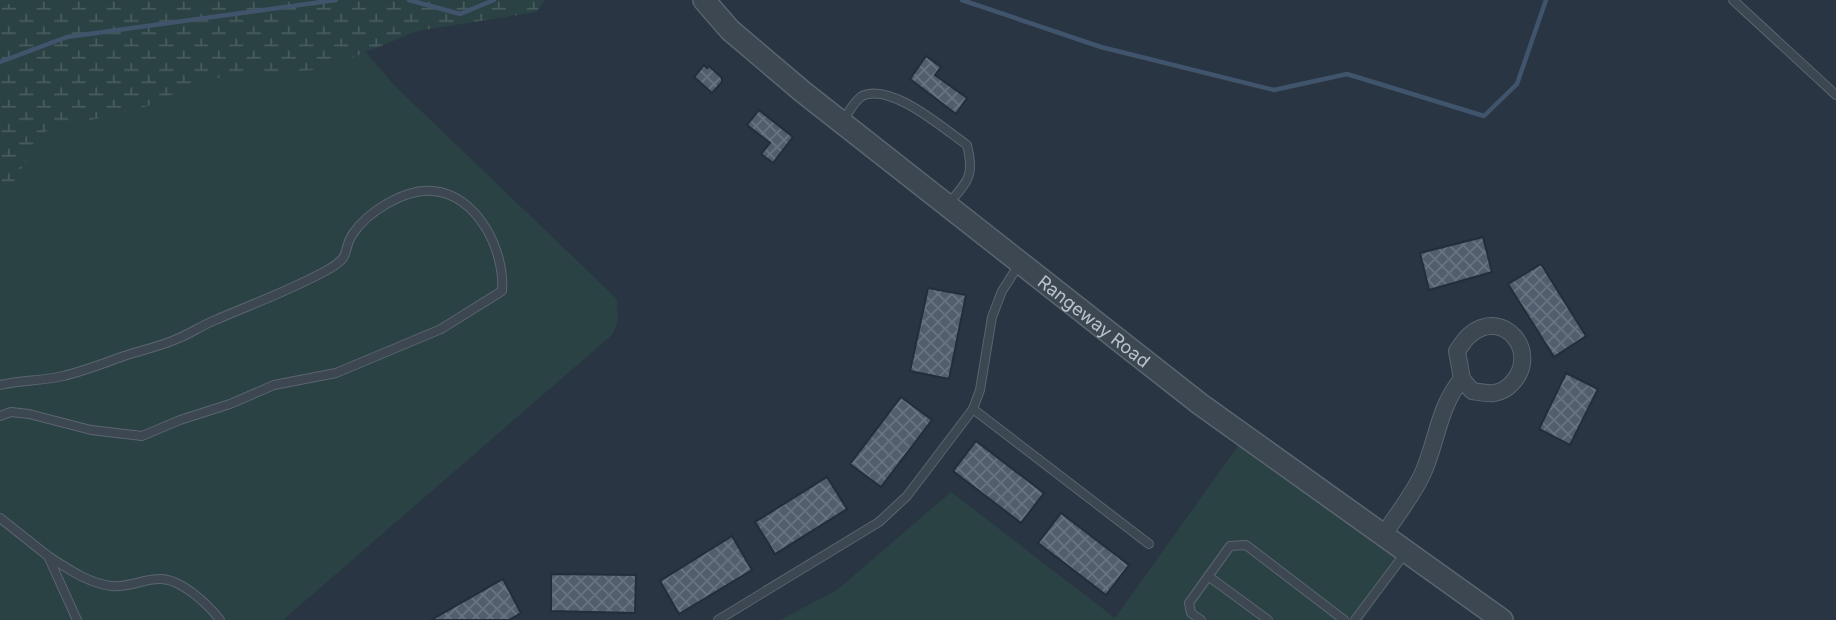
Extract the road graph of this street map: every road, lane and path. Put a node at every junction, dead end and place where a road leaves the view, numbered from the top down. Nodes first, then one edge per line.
1 (704, 0) edge
2 (1732, 0) edge
3 (1836, 95) edge
4 (842, 123) junction
5 (946, 206) junction
6 (1020, 263) junction
7 (1462, 379) junction
8 (0, 385) edge
9 (973, 410) junction
10 (0, 416) edge
11 (0, 518) edge
12 (1383, 536) junction
13 (1149, 544) dead end
14 (1406, 552) junction
15 (48, 556) junction
16 (1208, 576) junction
17 (77, 620) edge
18 (220, 620) edge
19 (718, 620) edge
20 (1200, 620) edge
21 (1268, 620) edge
22 (1345, 620) edge
23 (1355, 620) edge
24 (1502, 620) edge

1 - 4 street, Rangeway Road
2 - 3 lane
4 - 5 street, Rangeway Road
4 - 5 lane
5 - 6 street, Rangeway Road
6 - 9 lane
6 - 12 street, Rangeway Road
7 - 7 street
7 - 12 street
8 - 10 lane
9 - 13 lane
9 - 19 lane
11 - 15 lane
12 - 14 street, Rangeway Road
14 - 23 lane
14 - 24 street, Rangeway Road
15 - 17 lane
15 - 18 lane
16 - 20 lane
16 - 21 lane
16 - 22 lane

